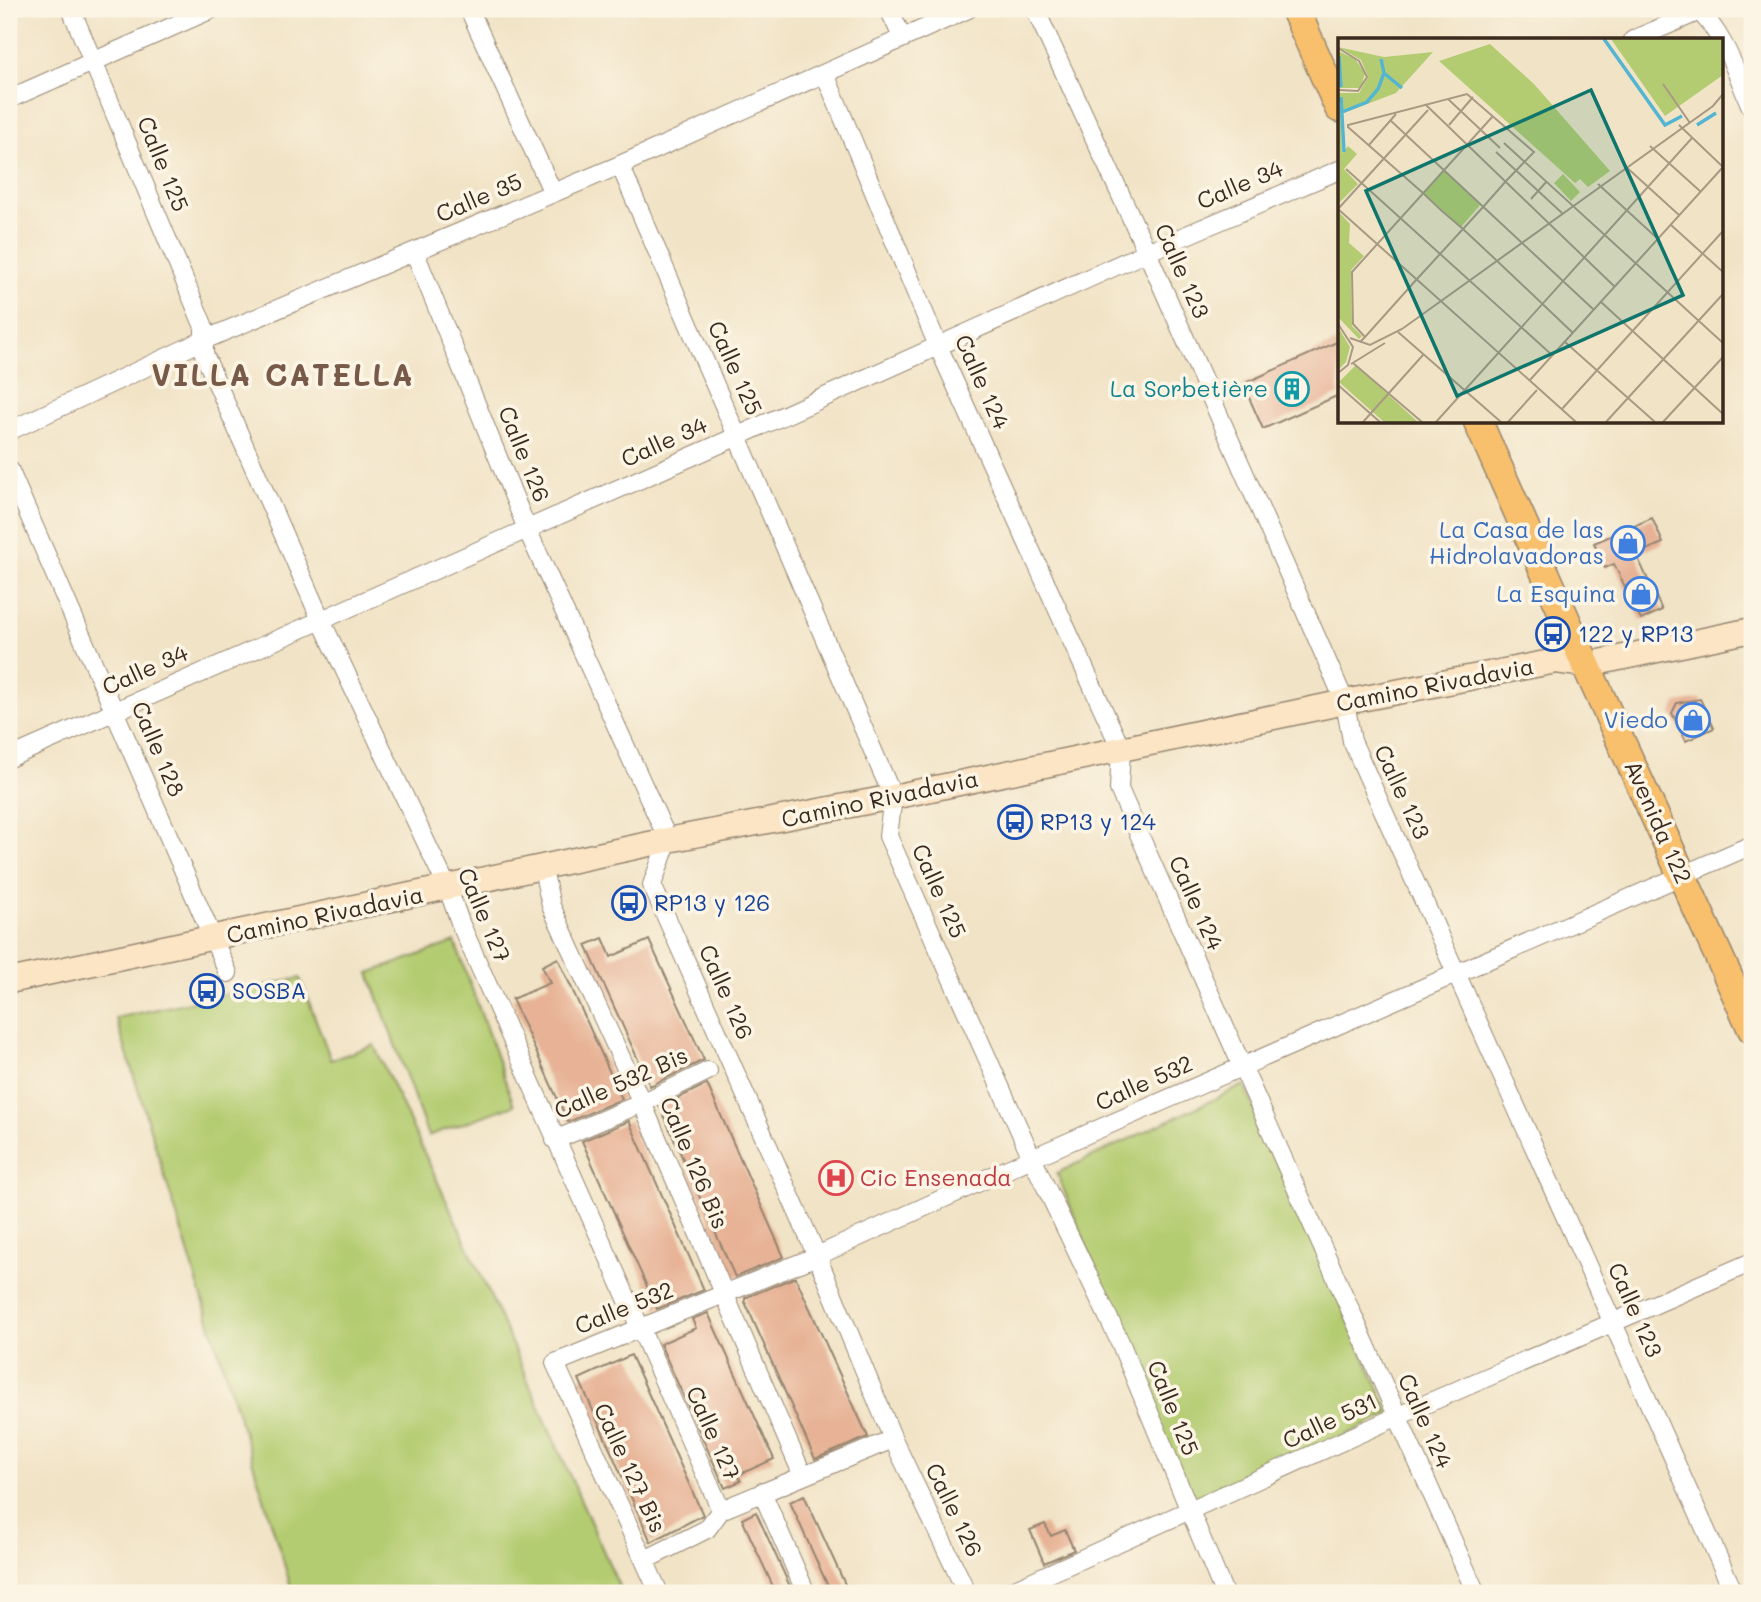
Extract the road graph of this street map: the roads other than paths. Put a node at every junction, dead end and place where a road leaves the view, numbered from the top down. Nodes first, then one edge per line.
1 (71, 9) edge
2 (212, 9) edge
3 (469, 9) edge
4 (889, 9) edge
5 (968, 9) edge
6 (1035, 9) edge
7 (1295, 9) edge
8 (1700, 9) edge
9 (902, 37) junction
10 (1637, 38) edge
11 (1721, 38) edge
12 (1722, 41) edge
13 (94, 60) junction
14 (825, 74) junction
15 (9, 99) edge
16 (1338, 106) edge
17 (1752, 109) edge
18 (620, 165) junction
19 (1338, 170) edge
20 (553, 193) junction
21 (1147, 251) junction
22 (415, 253) junction
23 (204, 340) junction
24 (939, 346) junction
25 (1479, 424) edge
26 (9, 431) edge
27 (738, 436) junction
28 (9, 469) edge
29 (527, 529) junction
30 (321, 620) junction
31 (1752, 630) edge
32 (1586, 665) junction
33 (1345, 702) junction
34 (115, 710) junction
35 (1121, 749) junction
36 (9, 758) edge
37 (892, 797) junction
38 (668, 840) junction
39 (1752, 845) edge
40 (543, 869) junction
41 (1682, 876) junction
42 (447, 889) junction
43 (213, 938) junction
44 (228, 973) dead end
45 (1458, 973) junction
46 (9, 981) edge
47 (1752, 1029) edge
48 (1242, 1067) junction
49 (708, 1071) dead end
50 (642, 1103) junction
51 (555, 1140) junction
52 (1032, 1158) junction
53 (817, 1256) junction
54 (1752, 1262) edge
55 (724, 1293) junction
56 (1613, 1321) junction
57 (640, 1329) junction
58 (555, 1363) joint
59 (1396, 1417) junction
60 (893, 1438) junction
61 (803, 1476) junction
62 (762, 1492) junction
63 (721, 1510) junction
64 (1189, 1512) junction
65 (645, 1560) junction
66 (659, 1593) edge
67 (806, 1593) edge
68 (967, 1593) edge
69 (1006, 1593) edge
70 (1224, 1593) edge
71 (1476, 1593) edge
72 (1734, 1593) edge

1 - 13 street, Calle 125
2 - 13 street
3 - 20 street
4 - 9 street
5 - 9 street, Calle 35
6 - 21 street, Calle 123
7 - 16 highway
8 - 10 street
8 - 11 street
9 - 14 street, Calle 35
12 - 17 street
13 - 15 street
13 - 23 street, Calle 125
14 - 18 street, Calle 35
14 - 24 street, Calle 124
18 - 20 street, Calle 35
18 - 27 street, Calle 125
19 - 21 street, Calle 34
20 - 22 street, Calle 35
21 - 24 street, Calle 34
21 - 33 street, Calle 123
22 - 23 street, Calle 35
22 - 29 street, Calle 126
23 - 26 street, Calle 35
23 - 30 street, Calle 127
24 - 27 street, Calle 34
24 - 35 street, Calle 124
25 - 32 highway, Avenida 122
27 - 29 street, Calle 34
27 - 37 street, Calle 125
28 - 34 street, Calle 128
29 - 30 street, Calle 34
29 - 38 street, Calle 126
30 - 34 street, Calle 34
30 - 42 street, Calle 127
31 - 32 main road, Camino Rivadavia
32 - 33 main road, Camino Rivadavia
32 - 41 highway, Avenida 122
33 - 35 main road, Camino Rivadavia
33 - 45 street, Calle 123
34 - 36 street, Calle 34
34 - 43 street, Calle 128
35 - 37 main road, Camino Rivadavia
35 - 48 street, Calle 124
37 - 38 main road, Camino Rivadavia
37 - 52 street, Calle 125
38 - 40 main road, Camino Rivadavia
38 - 53 street, Calle 126
39 - 41 street, Calle 532
40 - 42 main road, Camino Rivadavia
40 - 50 street, Calle 126 Bis
41 - 45 street, Calle 532
41 - 47 highway, Avenida 122
42 - 43 main road, Camino Rivadavia
42 - 51 street, Calle 127
43 - 44 street, Calle 128
43 - 46 main road, Camino Rivadavia
45 - 48 street, Calle 532
45 - 56 street, Calle 123
48 - 52 street, Calle 532
48 - 59 street, Calle 124
49 - 50 street, Calle 532 Bis
50 - 51 street, Calle 532 Bis
50 - 55 street, Calle 126 Bis
51 - 57 street, Calle 127
52 - 53 street, Calle 532
52 - 64 street, Calle 125
53 - 55 street, Calle 532
53 - 60 street, Calle 126
54 - 56 street, Calle 531
55 - 57 street, Calle 532
55 - 61 street, Calle 126 Bis
56 - 59 street, Calle 531
56 - 72 street, Calle 123
57 - 58 street, Calle 532
57 - 63 street, Calle 127
58 - 65 street, Calle 127 Bis
59 - 64 street, Calle 531
59 - 71 street, Calle 124
60 - 61 street
60 - 68 street, Calle 126
61 - 62 street
62 - 63 street
62 - 67 street
63 - 65 street
64 - 69 street, Calle 531
64 - 70 street, Calle 125
65 - 66 street, Calle 127 Bis

